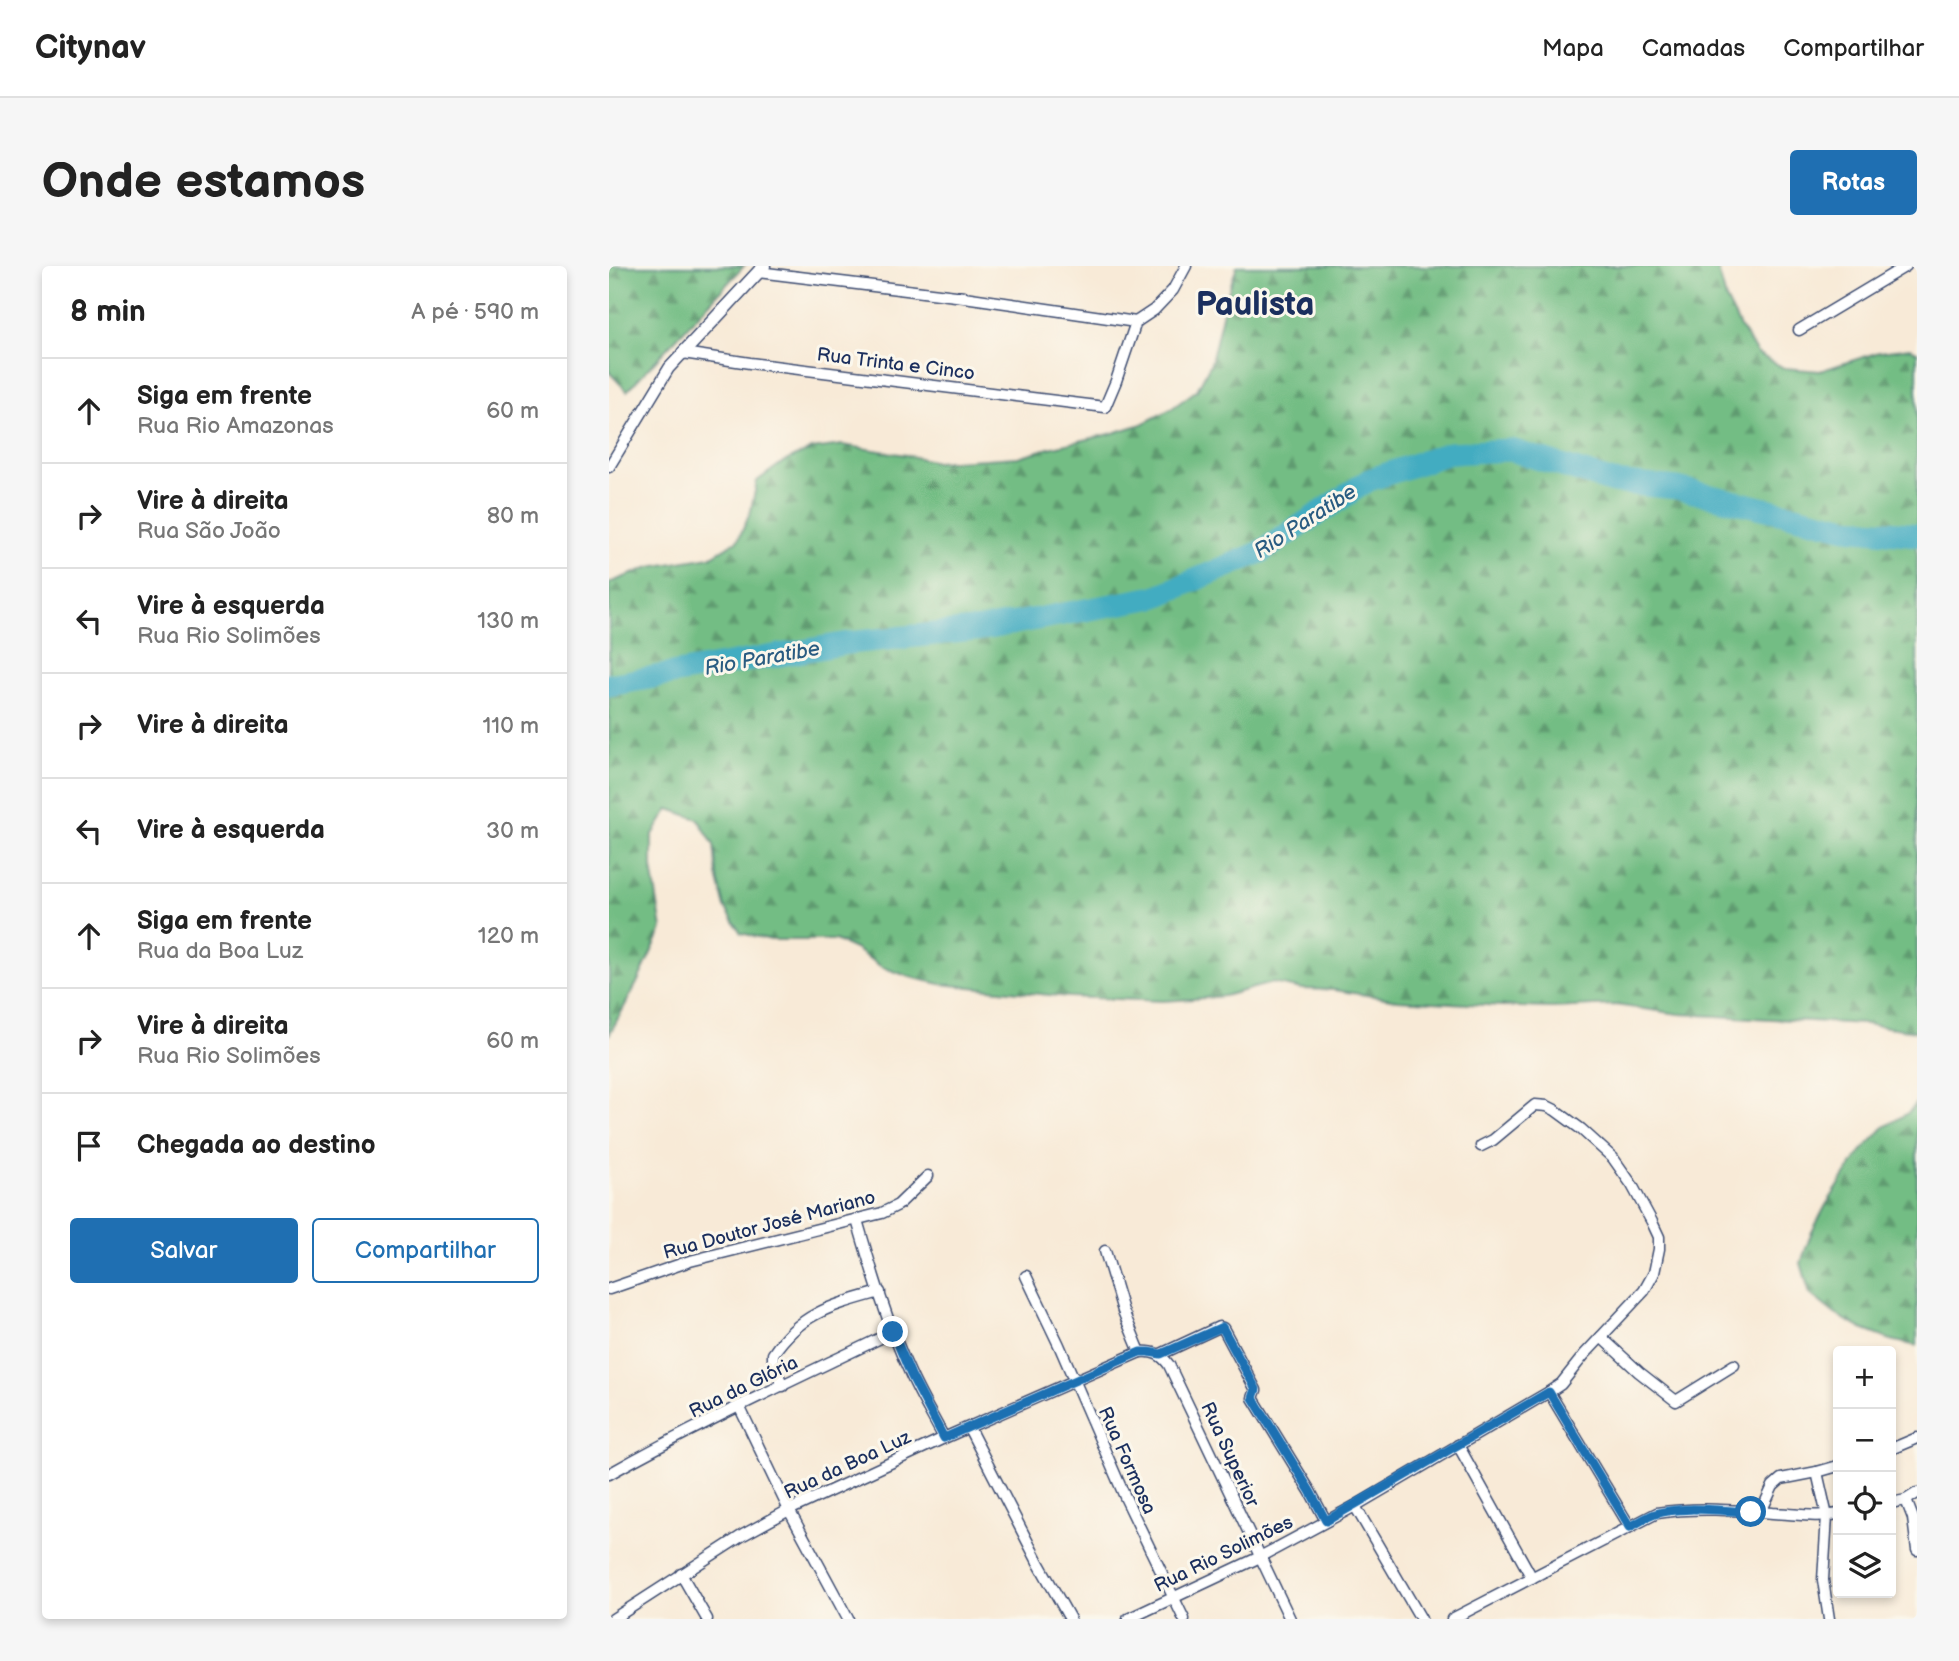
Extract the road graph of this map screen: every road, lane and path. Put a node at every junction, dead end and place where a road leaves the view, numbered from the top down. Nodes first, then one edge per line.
1 (1186, 266) edge
2 (1906, 266) edge
3 (761, 269) edge
4 (1136, 322) junction
5 (1799, 330) dead end
6 (683, 353) junction
7 (609, 467) edge
8 (1481, 1146) dead end
9 (927, 1177) dead end
10 (857, 1220) junction
11 (1105, 1251) dead end
12 (1026, 1276) dead end
13 (609, 1289) edge
14 (880, 1292) junction
15 (893, 1332) junction
16 (1604, 1334) junction
17 (1150, 1353) junction
18 (1734, 1365) dead end
19 (1075, 1381) junction
20 (783, 1386) junction
21 (1549, 1392) junction
22 (739, 1406) junction
23 (969, 1428) junction
24 (944, 1438) junction
25 (1917, 1438) edge
26 (1458, 1445) junction
27 (1896, 1447) edge
28 (1833, 1467) edge
29 (1817, 1472) junction
30 (609, 1474) edge
31 (1917, 1493) edge
32 (1906, 1500) junction
33 (1896, 1502) edge
34 (1355, 1506) junction
35 (789, 1510) junction
36 (1761, 1512) junction
37 (1832, 1515) edge
38 (1326, 1521) junction
39 (1630, 1527) junction
40 (1917, 1550) edge
41 (1261, 1557) junction
42 (681, 1574) junction
43 (1532, 1578) junction
44 (1173, 1597) junction
45 (613, 1619) edge
46 (707, 1619) edge
47 (848, 1619) edge
48 (1070, 1619) edge
49 (1128, 1619) edge
50 (1184, 1619) edge
51 (1290, 1619) edge
52 (1421, 1619) edge
53 (1452, 1619) edge
54 (1829, 1619) edge

1 - 4 street
2 - 5 street
3 - 4 street
3 - 6 street
4 - 6 street, Rua Trinta e Cinco
6 - 7 street
8 - 16 street, Rua Rio Solimões
9 - 10 street, Rua Doutor José Mariano
10 - 13 street, Rua Doutor José Mariano
10 - 14 street
11 - 17 street, Rua Superior
12 - 19 street, Rua Formosa
14 - 15 street
14 - 20 street
15 - 20 street, Rua da Glória
15 - 24 street
16 - 18 street
16 - 21 street, Rua Rio Solimões
17 - 19 street, Rua da Boa Luz
17 - 38 street, Rua da Boa Luz
17 - 41 street, Rua Superior
19 - 23 street, Rua da Boa Luz
19 - 44 street, Rua Formosa
20 - 22 street, Rua da Glória
21 - 26 street, Rua Rio Solimões
21 - 39 street
22 - 30 street, Rua da Glória
22 - 35 street
23 - 24 street, Rua da Boa Luz
23 - 48 street
24 - 35 street, Rua da Boa Luz
25 - 27 street
26 - 34 street, Rua Rio Solimões
26 - 43 street
28 - 29 street
29 - 36 street
29 - 37 street
31 - 32 street
32 - 33 street
32 - 40 street
34 - 38 street, Rua Rio Solimões
34 - 52 street
35 - 42 street, Rua da Boa Luz
35 - 47 street
36 - 37 street
36 - 39 street
37 - 54 street
38 - 41 street, Rua Rio Solimões
39 - 43 street
41 - 44 street, Rua Rio Solimões
41 - 51 street, Rua Superior
42 - 45 street, Rua da Boa Luz
42 - 46 street
43 - 53 street
44 - 49 street, Rua Rio Solimões
44 - 50 street, Rua Formosa

